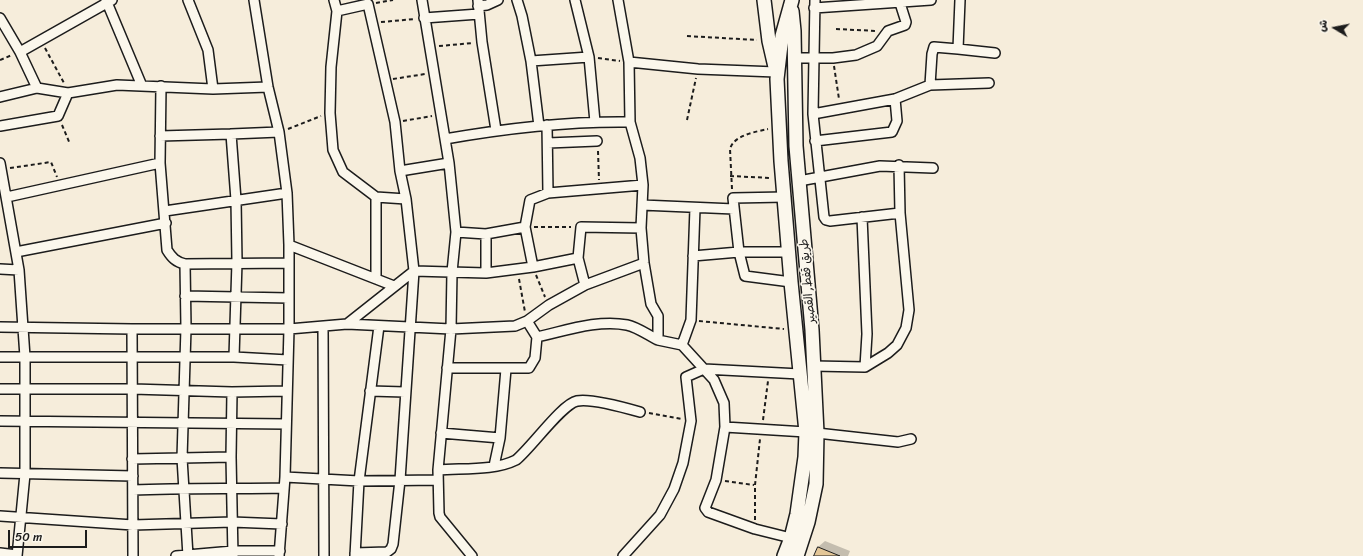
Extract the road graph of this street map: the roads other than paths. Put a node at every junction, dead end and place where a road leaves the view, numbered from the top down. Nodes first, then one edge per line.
1 (188, 0) edge
2 (254, 0) edge
3 (334, 0) edge
4 (422, 0) edge
5 (498, 0) edge
6 (516, 0) edge
7 (575, 0) edge
8 (618, 0) edge
9 (764, 0) edge
10 (931, 0) edge
11 (960, 0) edge
12 (108, 1) edge
13 (791, 1) edge
14 (900, 2) edge
15 (815, 4) edge
16 (478, 6) edge
17 (337, 11) junction
18 (0, 18) edge
19 (424, 18) junction
20 (958, 49) junction
21 (20, 52) junction
22 (996, 53) dead end
23 (589, 57) junction
24 (794, 58) junction
25 (813, 58) junction
26 (531, 61) junction
27 (629, 62) junction
28 (777, 75) junction
29 (989, 83) dead end
30 (930, 85) junction
31 (142, 86) junction
32 (161, 86) junction
33 (268, 87) junction
34 (38, 88) junction
35 (213, 89) junction
36 (68, 93) junction
37 (0, 97) edge
38 (895, 99) junction
39 (813, 114) junction
40 (595, 122) junction
41 (630, 122) junction
42 (0, 126) edge
43 (543, 126) junction
44 (496, 130) junction
45 (279, 132) junction
46 (231, 134) junction
47 (160, 136) junction
48 (445, 139) junction
49 (597, 141) road end
50 (815, 141) junction
51 (548, 143) junction
52 (449, 162) junction
53 (160, 163) junction
54 (899, 165) junction
55 (1, 166) edge
56 (934, 168) dead end
57 (400, 170) junction
58 (820, 177) junction
59 (799, 181) junction
60 (643, 185) junction
61 (287, 193) junction
62 (548, 193) junction
63 (376, 197) junction
64 (785, 198) junction
65 (406, 199) junction
66 (236, 200) junction
67 (5, 201) edge
68 (642, 205) junction
69 (695, 208) junction
70 (734, 209) junction
71 (165, 211) junction
72 (900, 213) junction
73 (862, 217) junction
74 (166, 223) junction
75 (525, 227) junction
76 (641, 228) junction
77 (456, 232) junction
78 (486, 234) junction
79 (289, 246) junction
80 (16, 252) junction
81 (739, 252) junction
82 (789, 252) junction
83 (693, 256) junction
84 (578, 258) junction
85 (237, 262) junction
86 (288, 263) junction
87 (644, 263) junction
88 (185, 264) junction
89 (533, 267) junction
90 (0, 269) edge
91 (19, 270) junction
92 (414, 271) junction
93 (452, 272) junction
94 (486, 273) junction
95 (376, 279) junction
96 (791, 282) junction
97 (586, 285) junction
98 (394, 286) junction
99 (186, 296) junction
100 (235, 296) junction
101 (289, 298) junction
102 (527, 321) junction
103 (348, 324) junction
104 (24, 326) junction
105 (378, 326) junction
106 (409, 326) junction
107 (0, 327) edge
108 (323, 327) junction
109 (132, 328) junction
110 (186, 328) junction
111 (234, 329) junction
112 (289, 329) junction
113 (451, 329) junction
114 (537, 337) junction
115 (658, 340) junction
116 (682, 345) junction
117 (0, 357) edge
118 (26, 357) junction
119 (133, 357) junction
120 (185, 358) junction
121 (234, 358) junction
122 (288, 360) junction
123 (813, 366) junction
124 (865, 367) junction
125 (447, 368) junction
126 (506, 369) junction
127 (704, 369) junction
128 (800, 374) junction
129 (0, 389) edge
130 (26, 389) junction
131 (133, 389) junction
132 (286, 391) junction
133 (370, 391) junction
134 (184, 392) junction
135 (232, 392) junction
136 (405, 392) junction
137 (640, 412) road end
138 (0, 421) edge
139 (26, 421) junction
140 (132, 422) junction
141 (182, 422) junction
142 (286, 424) junction
143 (231, 425) junction
144 (725, 427) junction
145 (811, 432) junction
146 (441, 433) junction
147 (500, 438) junction
148 (911, 439) dead end
149 (230, 457) junction
150 (182, 458) junction
151 (132, 459) junction
152 (494, 466) junction
153 (438, 470) junction
154 (0, 473) edge
155 (25, 474) junction
156 (133, 476) junction
157 (285, 477) junction
158 (324, 478) junction
159 (400, 480) junction
160 (438, 480) junction
161 (359, 481) junction
162 (183, 488) junction
163 (283, 488) junction
164 (232, 489) junction
165 (133, 490) junction
166 (0, 516) edge
167 (21, 518) junction
168 (232, 522) junction
169 (186, 523) junction
170 (282, 524) junction
171 (133, 525) junction
172 (791, 538) junction
173 (0, 553) edge
174 (233, 554) edge
175 (280, 554) edge
176 (355, 554) edge
177 (17, 555) edge
178 (188, 555) edge
179 (133, 556) edge
180 (176, 556) edge
181 (324, 556) edge
182 (472, 556) edge
183 (623, 556) edge
184 (784, 556) edge
185 (797, 556) edge

1 - 35 street
2 - 33 street
3 - 17 street
4 - 19 street
5 - 16 street
6 - 26 street
7 - 23 street
8 - 27 street
9 - 28 main road, طريق قفط, القصير
10 - 14 street
11 - 20 street
12 - 21 street
12 - 31 street
13 - 24 main road, طريق قفط, القصير
13 - 28 main road, طريق قفط, القصير
14 - 15 street
14 - 25 street
15 - 25 street
16 - 19 street
16 - 44 street
17 - 57 street
17 - 63 street
18 - 21 street
19 - 48 street
20 - 22 street
20 - 30 street
21 - 34 street
23 - 26 street
23 - 40 street
24 - 25 street
24 - 59 main road, طريق قفط, القصير
25 - 39 street
26 - 43 street
27 - 28 street
27 - 41 street
28 - 64 main road, طريق قفط, القصير
29 - 30 street
30 - 38 street
31 - 32 street
31 - 36 street
32 - 35 street
32 - 47 street
33 - 35 street
33 - 45 street
34 - 36 street
34 - 37 street
36 - 42 street
38 - 39 street
38 - 50 street
39 - 50 street
40 - 41 street
40 - 43 street
41 - 60 street
43 - 44 street
43 - 51 street
44 - 48 street
45 - 46 street
45 - 61 street
46 - 47 street
46 - 66 street
47 - 53 street
48 - 52 street
49 - 51 street
50 - 58 street
51 - 62 street
52 - 57 street
52 - 77 street
53 - 67 street
53 - 71 street
54 - 56 street
54 - 58 street
54 - 72 street
55 - 67 street
57 - 65 street
58 - 59 street
58 - 73 street
59 - 123 main road, طريق قفط, القصير
60 - 62 street
60 - 68 street
61 - 66 street
61 - 79 street
62 - 75 street
63 - 65 street
63 - 95 street
64 - 70 street
64 - 82 main road, طريق قفط, القصير
65 - 92 street
66 - 71 street
66 - 85 street
67 - 80 street
68 - 69 street
68 - 76 street
69 - 70 street
69 - 83 street
70 - 81 street
71 - 74 street
72 - 73 street
72 - 124 street
73 - 124 street
74 - 80 street
74 - 88 street
75 - 78 street
75 - 89 street
76 - 84 street
76 - 87 street
77 - 78 street
77 - 93 street
78 - 94 street
79 - 86 street
79 - 95 street
80 - 91 street
81 - 82 street
81 - 83 street
81 - 96 street
82 - 96 main road, طريق قفط, القصير
83 - 116 street
84 - 89 street
84 - 97 street
85 - 86 street
85 - 88 street
85 - 100 street
86 - 101 street
87 - 97 street
87 - 115 street
88 - 99 street
89 - 94 street
90 - 91 street
91 - 104 street
92 - 93 street
92 - 98 street
92 - 106 street
93 - 94 street
93 - 113 street
95 - 98 street
96 - 128 main road, طريق قفط, القصير
97 - 102 street
98 - 103 street
99 - 100 street
99 - 110 street
100 - 101 street
100 - 111 street
101 - 112 street
102 - 113 street
102 - 114 street
103 - 105 street
103 - 108 street
104 - 107 street
104 - 109 street
104 - 118 street
105 - 106 street
105 - 133 street
106 - 113 street
106 - 136 street
108 - 112 street
108 - 158 street
109 - 110 street
109 - 119 street
110 - 111 street
110 - 120 street
111 - 112 street
111 - 121 street
112 - 122 street
113 - 125 street
114 - 115 street
114 - 126 street
115 - 116 street
116 - 127 street
117 - 118 street
118 - 119 street
118 - 130 street
119 - 120 street
119 - 131 street
120 - 121 street
120 - 134 street
121 - 122 street
122 - 132 street
123 - 124 street
123 - 145 main road, طريق قفط, القصير
125 - 126 street
125 - 146 street
126 - 147 street
127 - 128 street
127 - 144 street
127 - 183 street
128 - 145 main road, طريق قفط, القصير
129 - 130 street
130 - 131 street
130 - 139 street
131 - 134 street
131 - 140 street
132 - 135 street
132 - 142 street
133 - 136 street
133 - 161 street
134 - 135 street
134 - 141 street
135 - 143 street
136 - 159 street
137 - 152 street
138 - 139 street
139 - 140 street
139 - 155 street
140 - 141 street
140 - 151 street
141 - 143 street
141 - 150 street
142 - 143 street
142 - 157 street
143 - 149 street
144 - 145 street
144 - 172 street
145 - 148 street
145 - 172 main road, طريق قفط, القصير
145 - 185 main road, طريق قفط, القصير
146 - 147 street
146 - 153 street
147 - 152 street
149 - 150 street
149 - 164 street
150 - 151 street
150 - 162 street
151 - 156 street
152 - 153 street
153 - 160 street
154 - 155 street
155 - 156 street
155 - 167 street
156 - 165 street
157 - 158 street
157 - 163 street
158 - 161 street
158 - 181 street
159 - 160 street
159 - 161 street
159 - 176 street
160 - 182 street
161 - 176 street
162 - 164 street
162 - 165 street
162 - 169 street
163 - 164 street
163 - 170 street
164 - 168 street
165 - 171 street
166 - 167 street
167 - 171 street
167 - 177 street
168 - 169 street
168 - 170 street
168 - 174 street
169 - 171 street
169 - 178 street
170 - 175 street
171 - 179 street
172 - 184 main road, طريق قفط, القصير
173 - 177 street
174 - 175 street
174 - 178 street
178 - 180 street

